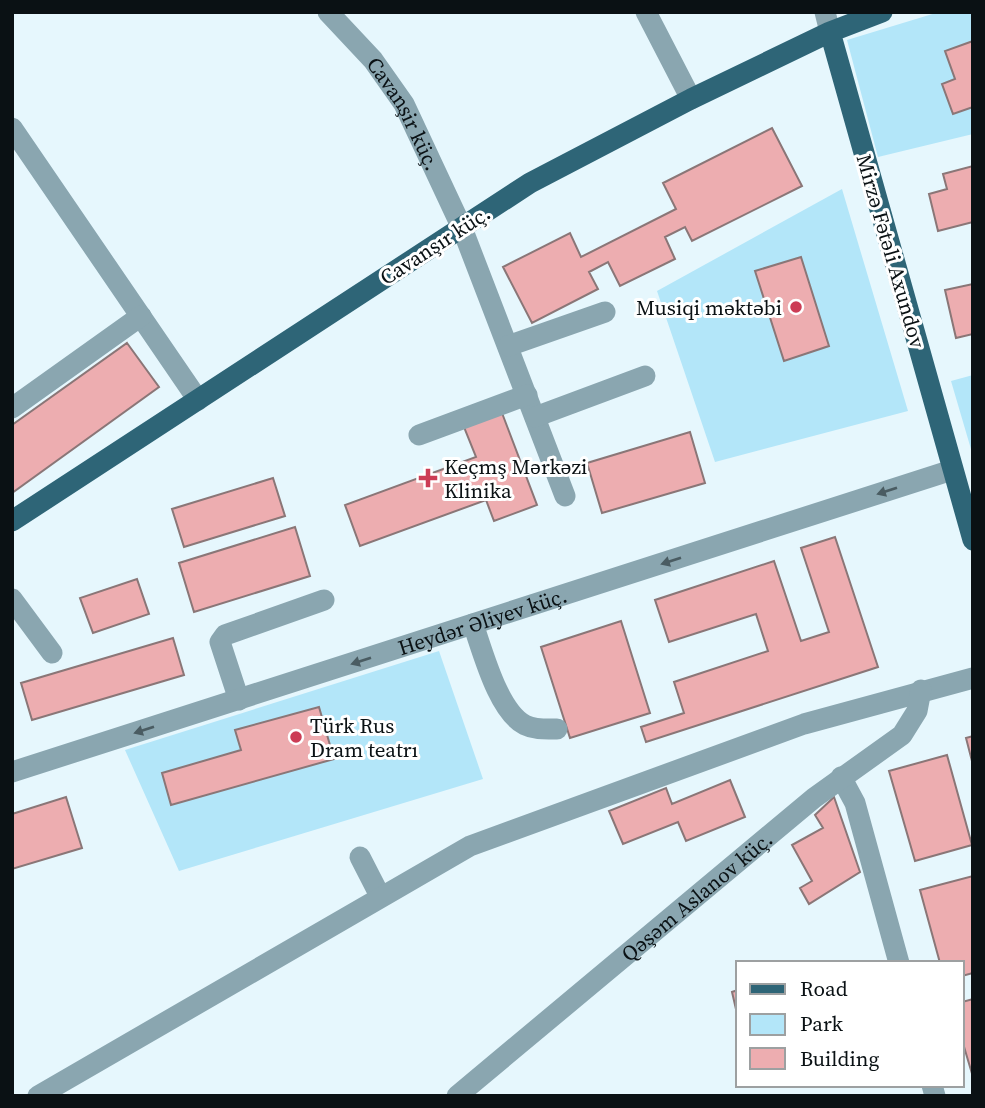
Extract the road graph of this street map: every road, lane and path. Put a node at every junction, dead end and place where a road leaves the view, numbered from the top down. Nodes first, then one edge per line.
1 (328, 12) edge
2 (646, 12) edge
3 (881, 12) edge
4 (827, 22) edge
5 (691, 99) junction
6 (12, 128) edge
7 (462, 228) junction
8 (605, 312) dead end
9 (141, 316) junction
10 (508, 346) junction
11 (645, 376) dead end
12 (527, 395) junction
13 (198, 400) junction
14 (12, 408) edge
15 (535, 417) junction
16 (419, 435) dead end
17 (952, 470) junction
18 (565, 496) dead end
19 (12, 521) edge
20 (973, 540) edge
21 (12, 599) edge
22 (324, 600) dead end
23 (473, 624) junction
24 (52, 653) dead end
25 (973, 678) edge
26 (921, 690) junction
27 (239, 700) junction
28 (557, 729) dead end
29 (12, 772) edge
30 (841, 777) junction
31 (360, 857) dead end
32 (380, 896) junction
33 (898, 961) edge
34 (38, 1096) edge
35 (457, 1096) edge

1 - 7 street, Cavanşir küç.
2 - 5 street
3 - 4 main road, Cavanşır küç.
4 - 5 main road, Cavanşır küç.
4 - 17 main road, Mirzə Fətəli Axundov
5 - 7 main road, Cavanşır küç.
6 - 9 street
7 - 10 street, Cavanşir küç.
7 - 13 main road, Cavanşır küç.
8 - 10 street
9 - 13 street
9 - 14 street
10 - 12 street, Cavanşir küç.
11 - 15 street
12 - 15 street, Cavanşir küç.
12 - 16 street
13 - 19 main road, Cavanşır küç.
15 - 18 street, Cavanşir küç.
17 - 20 main road, Mirzə Fətəli Axundov
17 -> 23 street, Heydər Əliyev küç.
21 - 24 street
22 - 27 street
23 -> 27 street, Heydər Əliyev küç.
23 - 28 street
25 - 26 street
26 - 30 street, Qəşəm Aslanov küç.
26 - 32 street
27 -> 29 street, Heydər Əliyev küç.
30 - 33 street
30 - 35 street, Qəşəm Aslanov küç.
31 - 32 street
32 - 34 street

